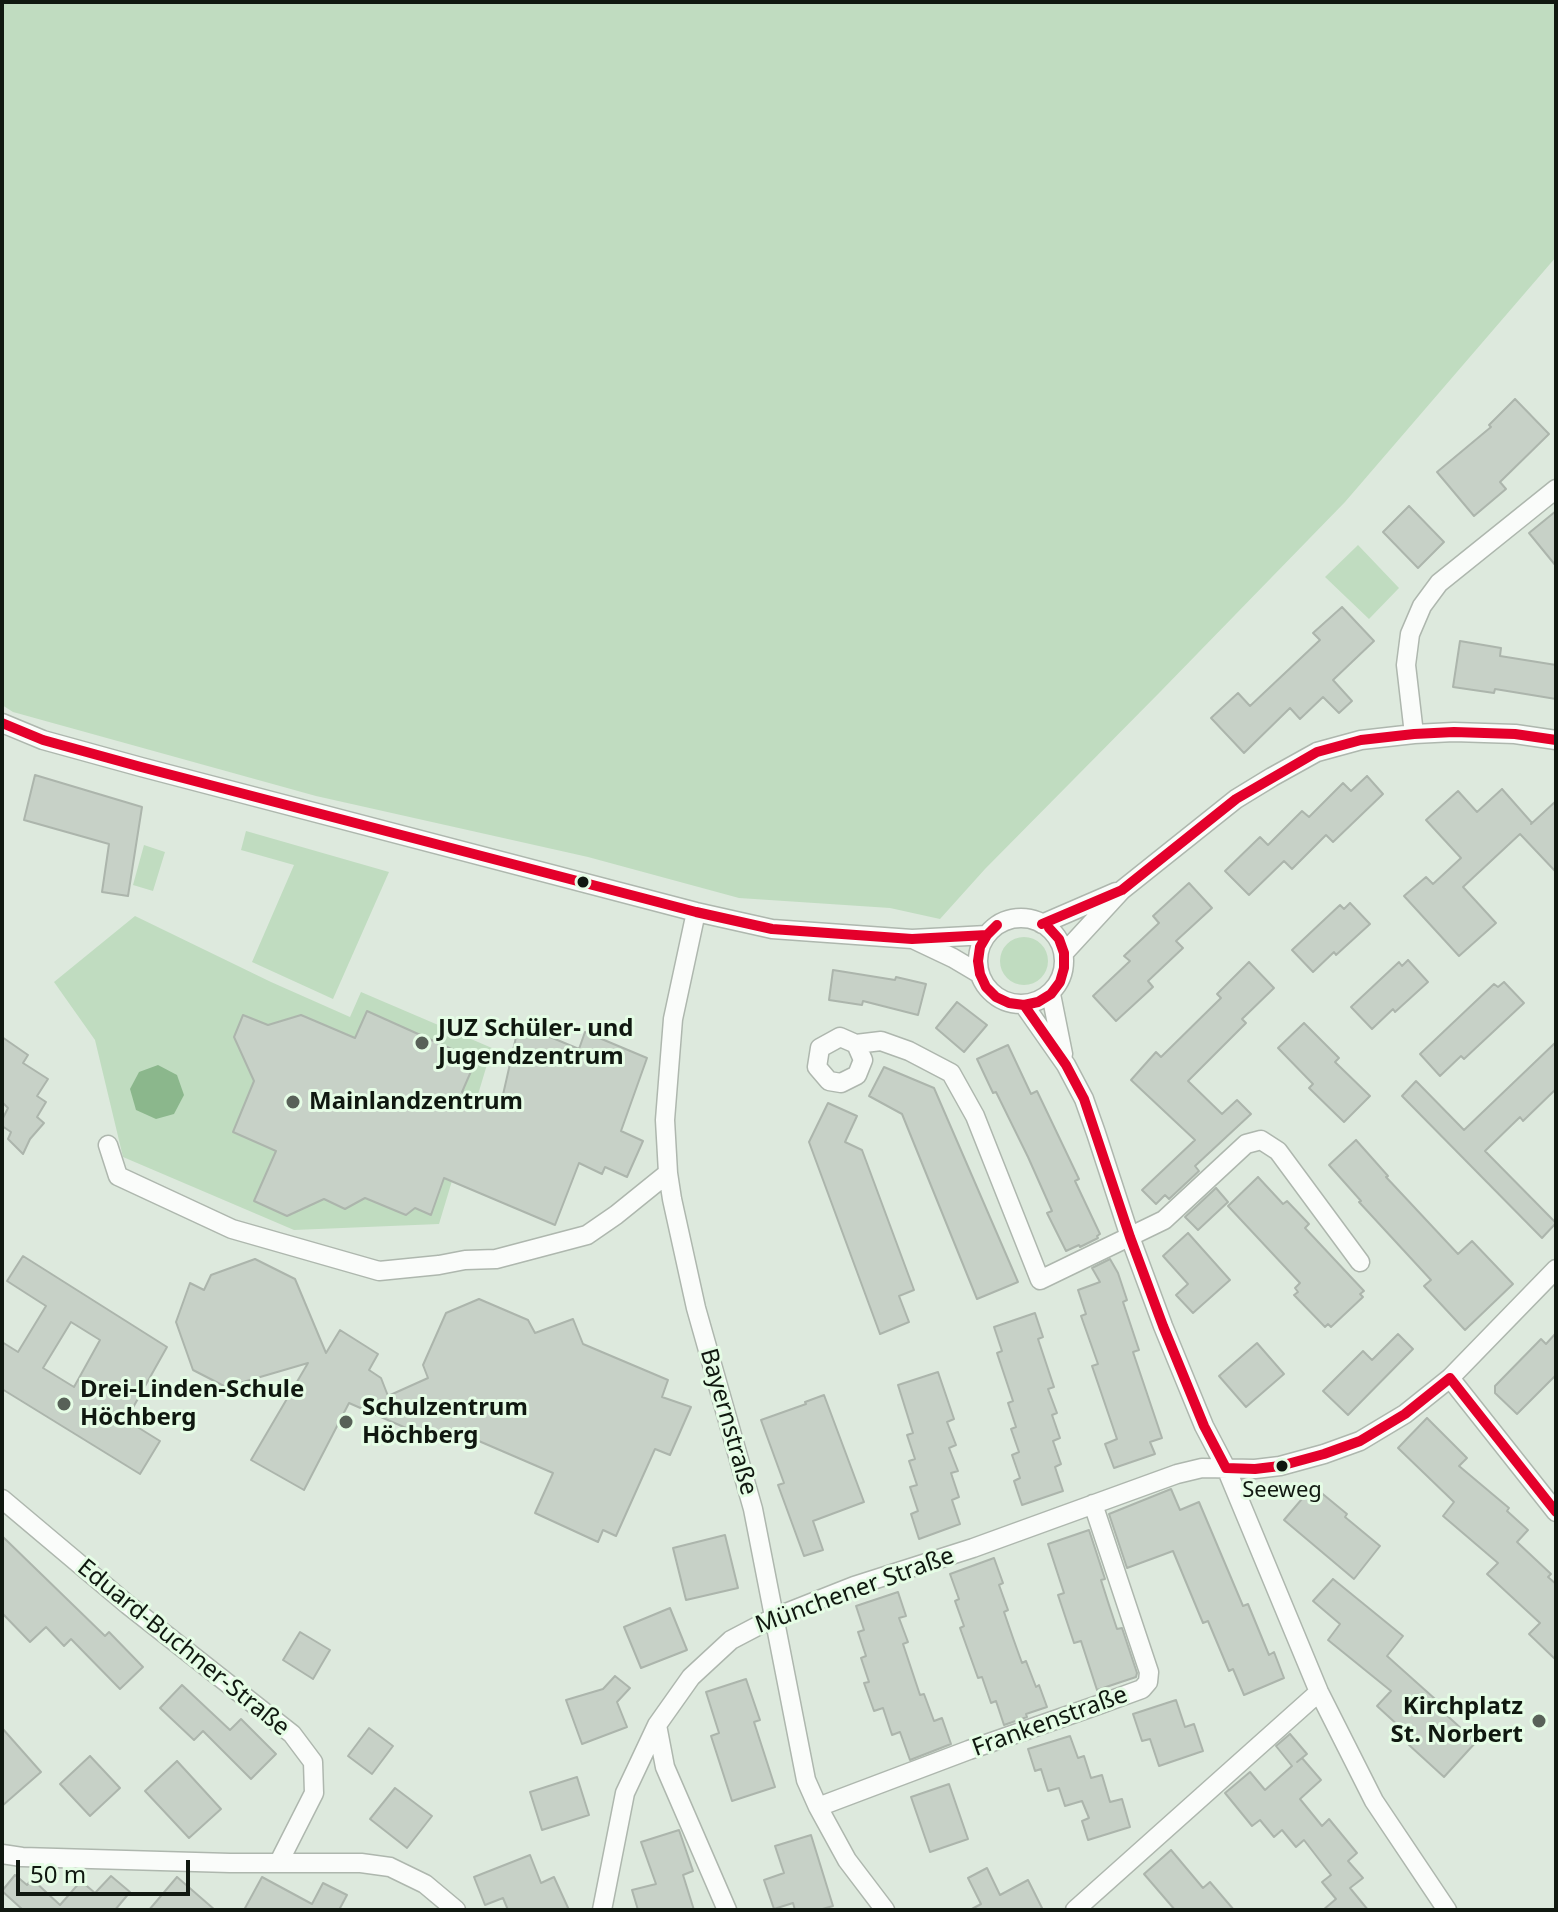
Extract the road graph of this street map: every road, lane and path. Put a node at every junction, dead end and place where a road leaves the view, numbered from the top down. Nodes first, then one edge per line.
1 (1556, 489) edge
2 (2, 723) edge
3 (1414, 734) junction
4 (1556, 740) edge
5 (1122, 890) junction
6 (696, 912) junction
7 (1042, 924) junction
8 (987, 935) junction
9 (912, 939) junction
10 (1064, 953) junction
11 (980, 974) junction
12 (1051, 994) junction
13 (1024, 1005) junction
14 (856, 1044) dead end
15 (1066, 1065) junction
16 (108, 1145) dead end
17 (668, 1173) junction
18 (1130, 1237) junction
19 (1360, 1262) dead end
20 (1556, 1269) edge
21 (1450, 1378) junction
22 (1226, 1468) junction
23 (2, 1499) edge
24 (1093, 1504) junction
25 (1556, 1512) edge
26 (773, 1618) junction
27 (1319, 1692) junction
28 (657, 1725) junction
29 (818, 1807) junction
30 (2, 1854) edge
31 (279, 1862) junction
32 (881, 1909) edge
33 (456, 1910) edge
34 (602, 1910) edge
35 (727, 1910) edge
36 (1075, 1910) edge
37 (1447, 1910) edge

1 - 3 street
2 - 6 street
3 - 4 street
3 - 5 street
5 - 7 street
5 - 10 street
6 - 9 street
6 - 17 street, Bayernstraße
7 - 8 street
7 - 10 street
8 - 9 street
8 - 11 street
9 - 11 street
10 - 12 street
11 - 13 street
12 - 13 street
12 - 15 street
13 - 15 street
14 - 18 street
15 - 18 street
16 - 17 street
17 - 26 street, Bayernstraße
18 - 19 street
18 - 22 street
20 - 21 street, Münchener Straße
21 - 22 street, Münchener Straße
21 - 25 street
22 - 24 street, Münchener Straße
22 - 27 street
23 - 31 street, Eduard-Buchner-Straße
24 - 26 street, Münchener Straße
24 - 29 street, Frankenstraße
26 - 28 street, Münchener Straße
26 - 29 street, Bayernstraße
27 - 36 street
27 - 37 street
28 - 34 street, Münchener Straße
28 - 35 street
29 - 32 street, Bayernstraße
30 - 31 street
31 - 33 street

